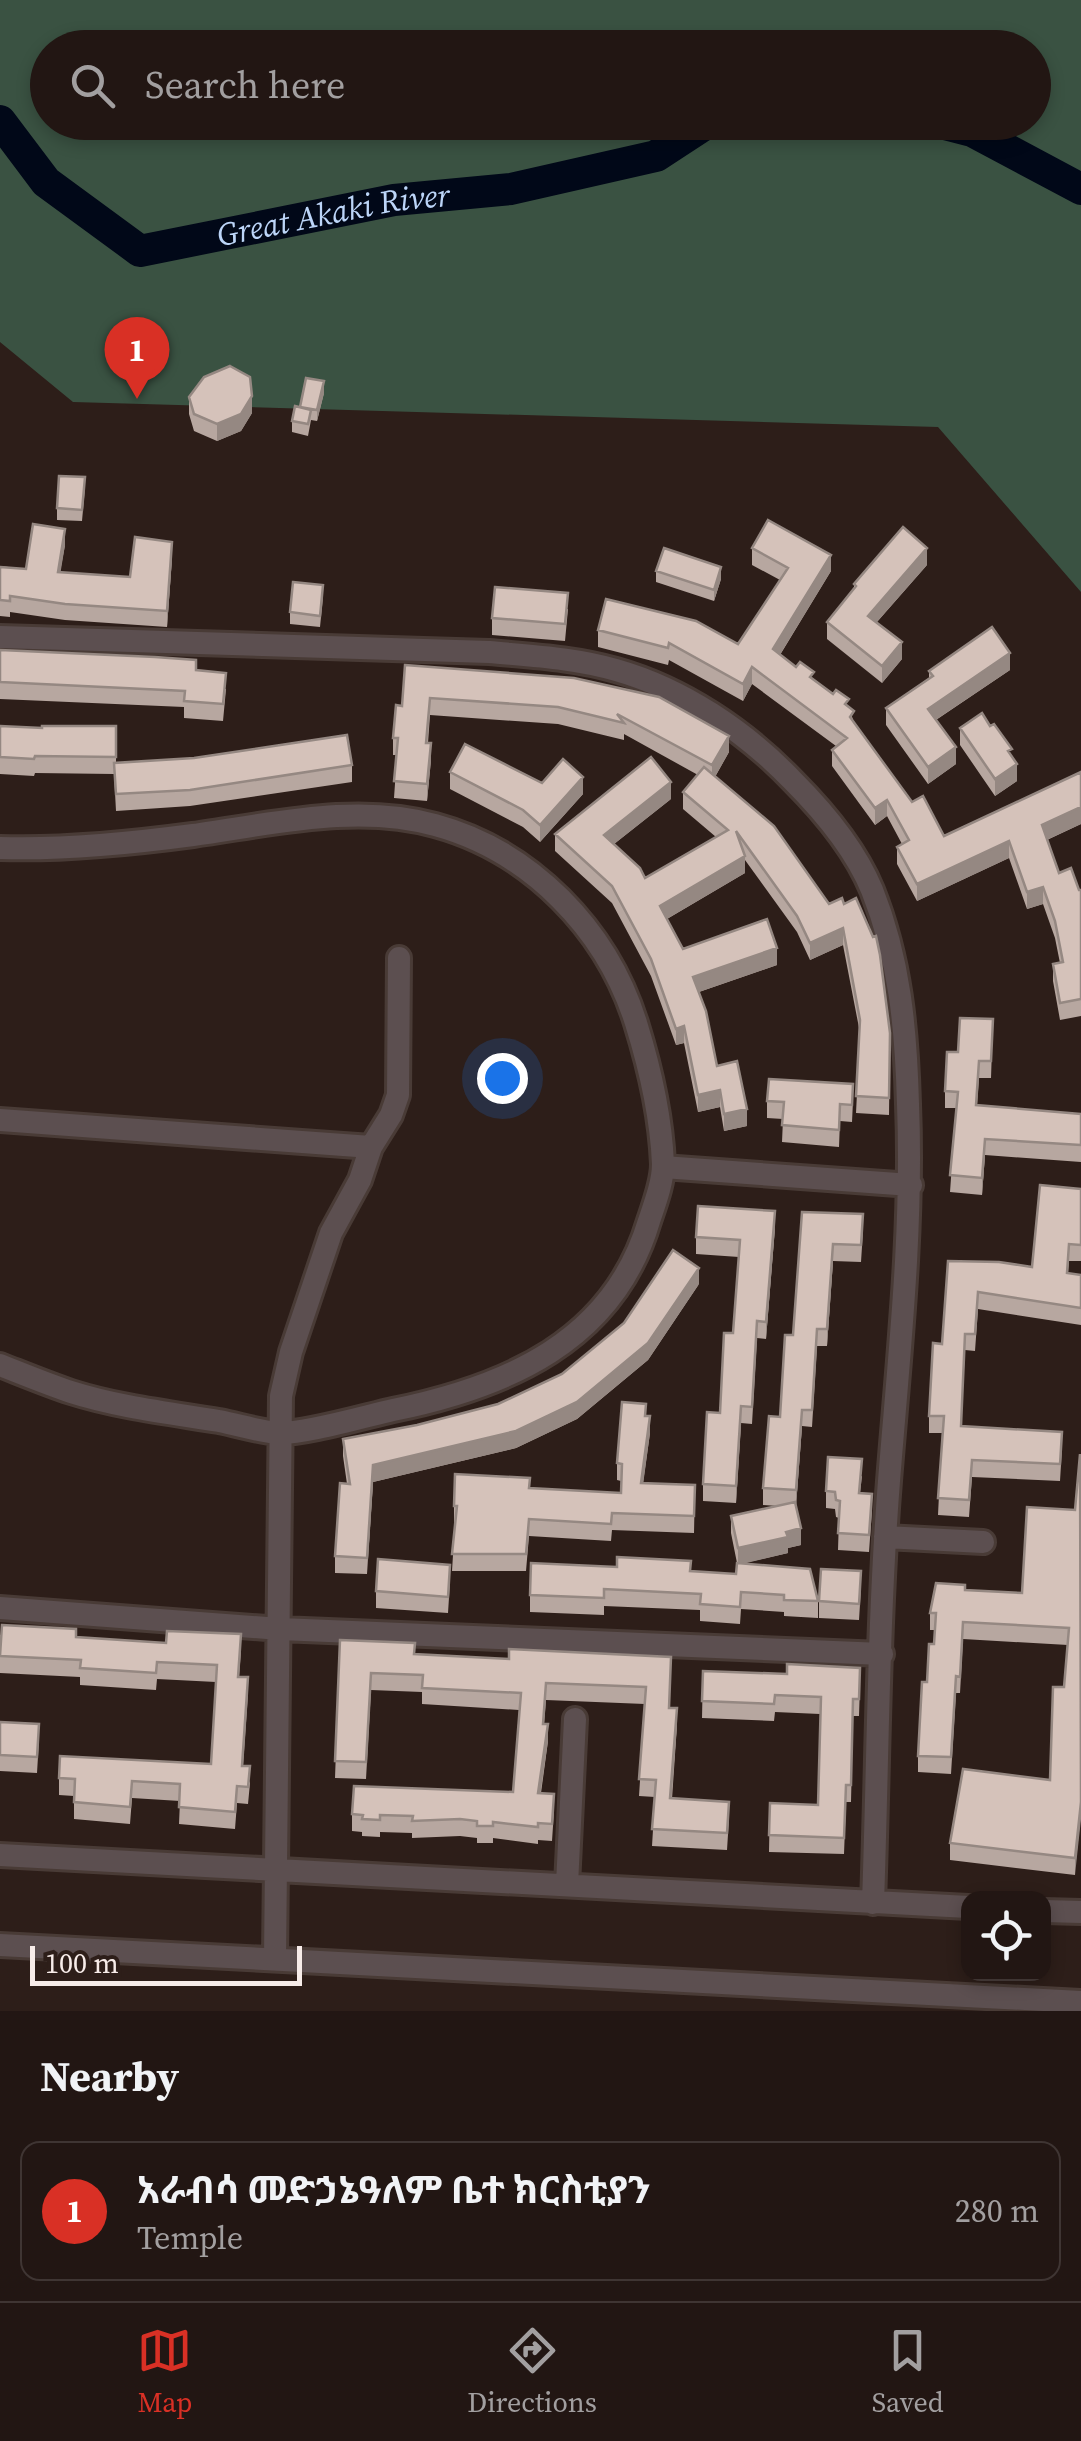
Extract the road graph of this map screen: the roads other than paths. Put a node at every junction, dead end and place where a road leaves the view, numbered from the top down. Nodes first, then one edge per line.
1 (0, 637) edge
2 (0, 848) edge
3 (400, 958) dead end
4 (0, 1120) edge
5 (371, 1147) junction
6 (663, 1167) junction
7 (911, 1185) junction
8 (0, 1364) edge
9 (281, 1434) junction
10 (884, 1537) junction
11 (982, 1542) dead end
12 (0, 1608) edge
13 (280, 1629) junction
14 (882, 1654) junction
15 (575, 1719) dead end
16 (0, 1855) edge
17 (278, 1868) junction
18 (568, 1885) junction
19 (873, 1902) junction
20 (961, 1907) edge
21 (1051, 1911) edge
22 (1081, 1912) edge
23 (0, 1946) edge
24 (275, 1959) junction
25 (788, 1999) edge
26 (1081, 2002) edge

1 - 7 street
2 - 6 street
3 - 5 street
4 - 5 street
5 - 9 street
6 - 7 street
6 - 9 street
7 - 10 street
8 - 9 street
9 - 13 street
10 - 11 street
10 - 14 street
12 - 13 street
13 - 14 street
13 - 17 street
14 - 19 street
15 - 18 street
16 - 17 street
17 - 18 street
17 - 24 street
18 - 19 street
19 - 20 street
21 - 22 street
23 - 24 street
24 - 25 street
25 - 26 street

